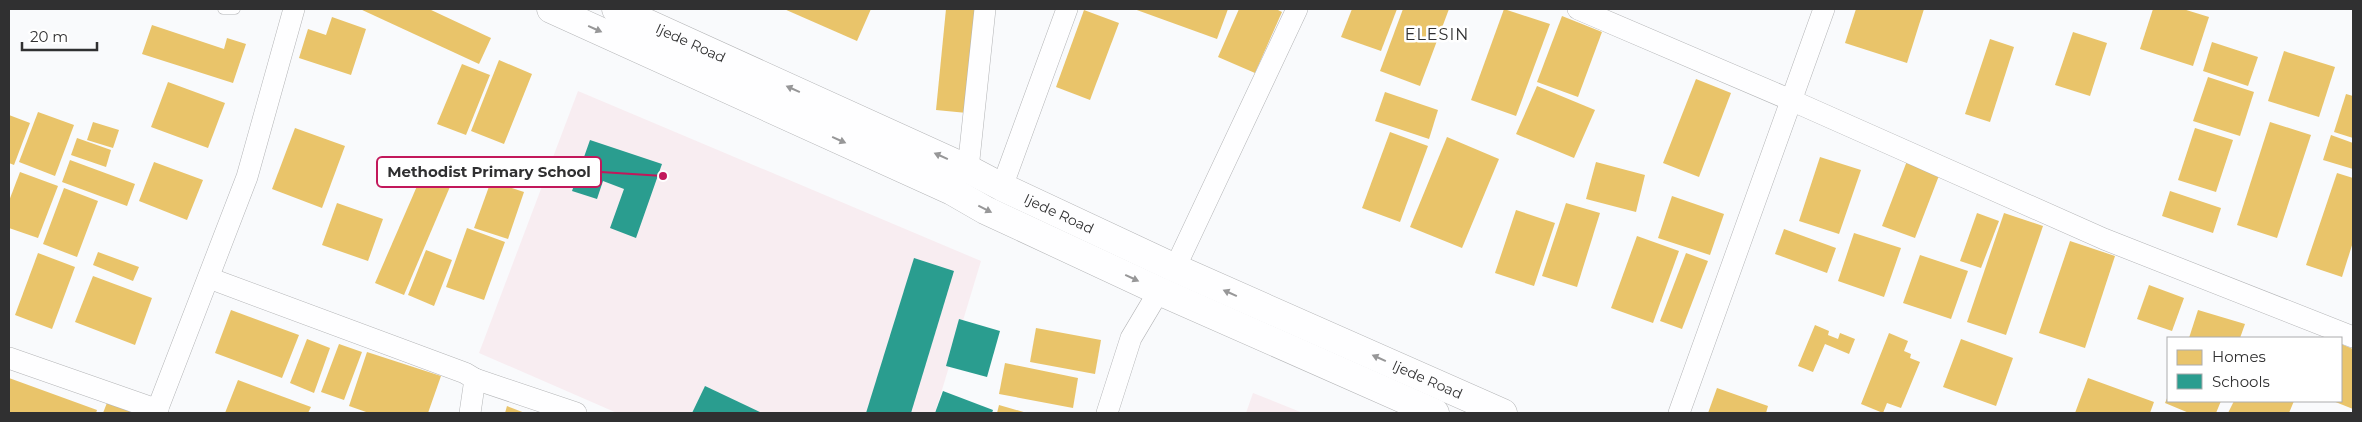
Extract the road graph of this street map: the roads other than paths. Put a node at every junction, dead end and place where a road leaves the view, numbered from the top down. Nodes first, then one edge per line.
1 (223, 9) edge
2 (235, 9) edge
3 (294, 9) edge
4 (551, 9) edge
5 (616, 9) edge
6 (985, 9) edge
7 (1067, 9) edge
8 (1297, 9) edge
9 (1578, 9) edge
10 (1824, 9) edge
11 (1793, 101) junction
12 (968, 169) junction
13 (1002, 187) junction
14 (1175, 268) junction
15 (209, 278) junction
16 (1159, 291) junction
17 (2353, 337) edge
18 (9, 358) edge
19 (475, 379) junction
20 (157, 411) edge
21 (470, 413) edge
22 (576, 413) edge
23 (1107, 413) edge
24 (1435, 413) edge
25 (1503, 413) edge
26 (1679, 413) edge

1 - 2 lane
3 - 15 street
4 -> 16 main road, Ijede Road
12 -> 5 main road, Ijede Road
6 - 12 street
7 - 13 street
8 - 14 street
9 - 11 street
10 - 11 street
11 - 17 street
11 - 26 street
12 - 13 main road, Ijede Road
13 - 14 main road, Ijede Road
25 -> 14 main road, Ijede Road
15 - 19 street
15 - 20 street
16 - 23 street
16 - 24 main road, Ijede Road
18 - 20 street
19 - 21 street
19 - 22 street

